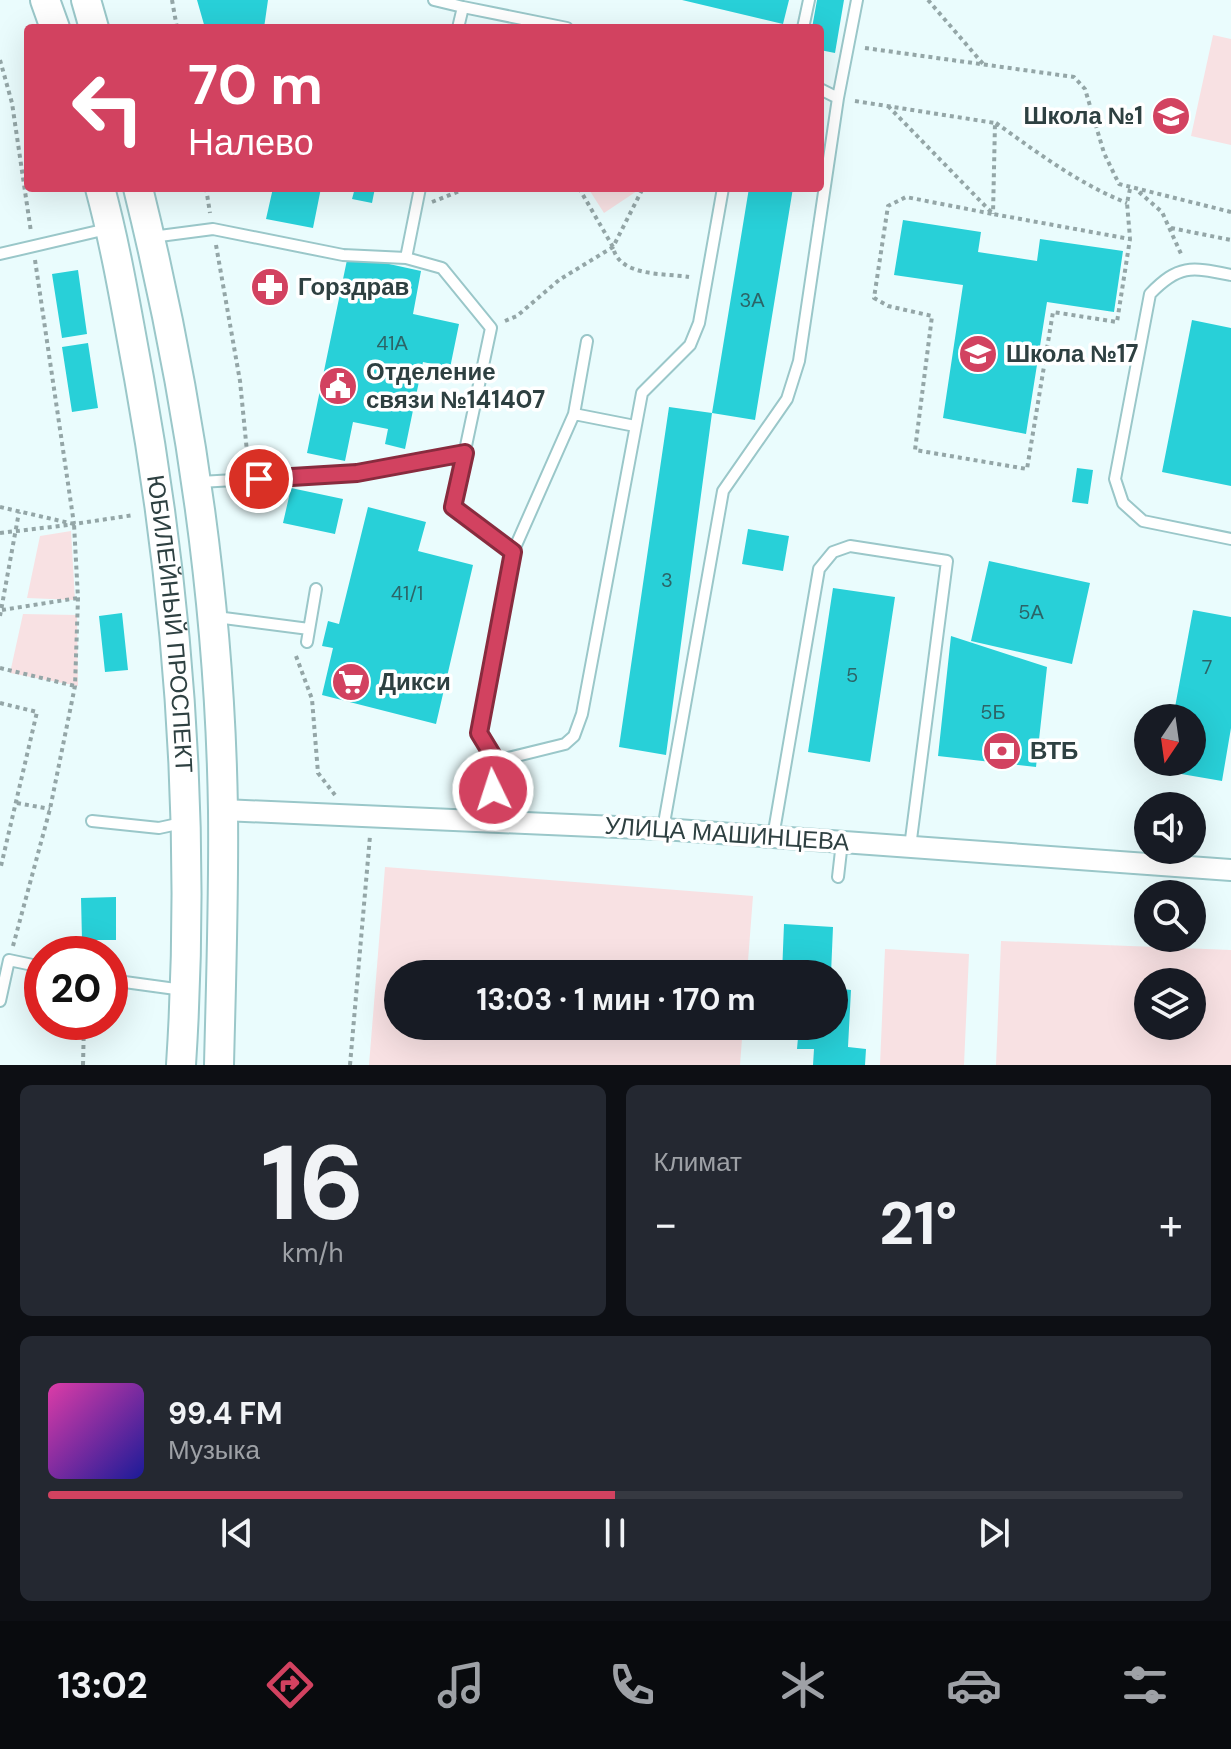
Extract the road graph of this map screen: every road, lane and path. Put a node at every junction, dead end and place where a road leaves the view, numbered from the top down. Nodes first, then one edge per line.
1 (45, 0) edge
2 (86, 0) edge
3 (172, 0) edge
4 (434, 0) edge
5 (809, 0) edge
6 (857, 0) edge
7 (928, 0) edge
8 (463, 7) junction
9 (54, 24) edge
10 (93, 24) edge
11 (176, 24) edge
12 (459, 24) edge
13 (547, 24) edge
14 (804, 24) edge
15 (865, 47) dead end
16 (984, 65) junction
17 (824, 91) edge
18 (838, 98) junction
19 (888, 106) junction
20 (995, 123) junction
21 (1130, 189) junction
22 (1138, 191) junction
23 (101, 192) edge
24 (139, 192) edge
25 (419, 192) edge
26 (457, 192) edge
27 (581, 192) edge
28 (641, 192) edge
29 (722, 192) edge
30 (1127, 203) junction
31 (415, 209) junction
32 (1231, 212) edge
33 (993, 214) junction
34 (111, 228) junction
35 (1171, 228) junction
36 (150, 237) junction
37 (1130, 239) junction
38 (1231, 240) edge
39 (613, 247) junction
40 (0, 254) edge
41 (406, 258) junction
42 (1187, 270) junction
43 (1231, 275) edge
44 (707, 280) junction
45 (491, 328) junction
46 (587, 341) dead end
47 (574, 414) junction
48 (635, 426) junction
49 (465, 453) junction
50 (194, 483) junction
51 (0, 507) edge
52 (19, 512) junction
53 (74, 524) junction
54 (16, 531) junction
55 (0, 533) edge
56 (1231, 539) edge
57 (513, 552) junction
58 (316, 589) dead end
59 (78, 598) junction
60 (0, 613) edge
61 (210, 616) junction
62 (286, 627) junction
63 (309, 629) junction
64 (307, 642) dead end
65 (0, 668) edge
66 (75, 686) junction
67 (0, 703) edge
68 (496, 761) junction
69 (349, 797) dead end
70 (16, 802) junction
71 (50, 809) junction
72 (223, 810) junction
73 (371, 816) junction
74 (490, 820) junction
75 (92, 821) dead end
76 (188, 821) junction
77 (663, 829) junction
78 (773, 837) junction
79 (842, 842) junction
80 (910, 847) junction
81 (1, 866) edge
82 (1231, 870) edge
83 (838, 877) dead end
84 (9, 960) junction
85 (24, 963) edge
86 (128, 982) edge
87 (186, 990) junction
88 (0, 1001) edge
89 (84, 1040) edge
90 (83, 1065) edge
91 (181, 1065) edge
92 (219, 1065) edge
93 (350, 1065) edge

1 - 9 main road
2 - 10 main road
3 - 11 path
4 - 8 lane
5 - 14 lane
6 - 18 lane
7 - 16 path
8 - 12 lane
8 - 13 lane
15 - 16 path
16 - 21 path
17 - 18 lane
18 - 19 path
18 - 77 lane
19 - 20 path
19 - 33 path
20 - 30 path
20 - 33 path
21 - 22 path
21 - 30 path
22 - 32 path
22 - 35 path
23 - 34 main road, ЮБИЛЕЙНЫЙ ПРОСПЕКТ
24 - 36 main road, ЮБИЛЕЙНЫЙ ПРОСПЕКТ
25 - 31 lane
26 - 31 path
27 - 39 path
28 - 39 path
29 - 44 lane
30 - 37 path
31 - 41 lane
33 - 37 path
33 - 37 path
34 - 40 lane
34 - 76 main road, ЮБИЛЕЙНЫЙ ПРОСПЕКТ
35 - 38 path
35 - 42 path
36 - 41 lane
36 - 50 main road, ЮБИЛЕЙНЫЙ ПРОСПЕКТ
39 - 44 path
39 - 45 path
41 - 45 lane
42 - 43 lane
42 - 56 lane
44 - 48 lane
45 - 49 lane
46 - 47 lane
47 - 48 lane
47 - 57 lane
48 - 68 lane
49 - 50 lane
49 - 57 lane
50 - 61 main road, ЮБИЛЕЙНЫЙ ПРОСПЕКТ
51 - 52 path
52 - 53 path
52 - 54 path
53 - 54 path
53 - 59 path
54 - 55 path
54 - 60 path
57 - 68 lane
58 - 63 lane
59 - 60 path
59 - 66 path
61 - 62 lane
61 - 72 main road, ЮБИЛЕЙНЫЙ ПРОСПЕКТ
62 - 63 lane
62 - 69 path
63 - 64 lane
65 - 66 path
66 - 71 path
67 - 70 path
68 - 74 lane
70 - 71 path
70 - 81 path
71 - 84 path
72 - 73 street, УЛИЦА МАШИНЦЕВА
72 - 92 main road, ЮБИЛЕЙНЫЙ ПРОСПЕКТ
73 - 74 street, УЛИЦА МАШИНЦЕВА
73 - 93 path
74 - 77 street, УЛИЦА МАШИНЦЕВА
75 - 76 lane
76 - 87 main road, ЮБИЛЕЙНЫЙ ПРОСПЕКТ
77 - 78 street, УЛИЦА МАШИНЦЕВА
78 - 79 street, УЛИЦА МАШИНЦЕВА
78 - 80 lane
79 - 80 street, УЛИЦА МАШИНЦЕВА
79 - 83 lane
80 - 82 street, УЛИЦА МАШИНЦЕВА
84 - 85 lane
84 - 88 lane
86 - 87 lane
87 - 91 main road, ЮБИЛЕЙНЫЙ ПРОСПЕКТ
89 - 90 path

